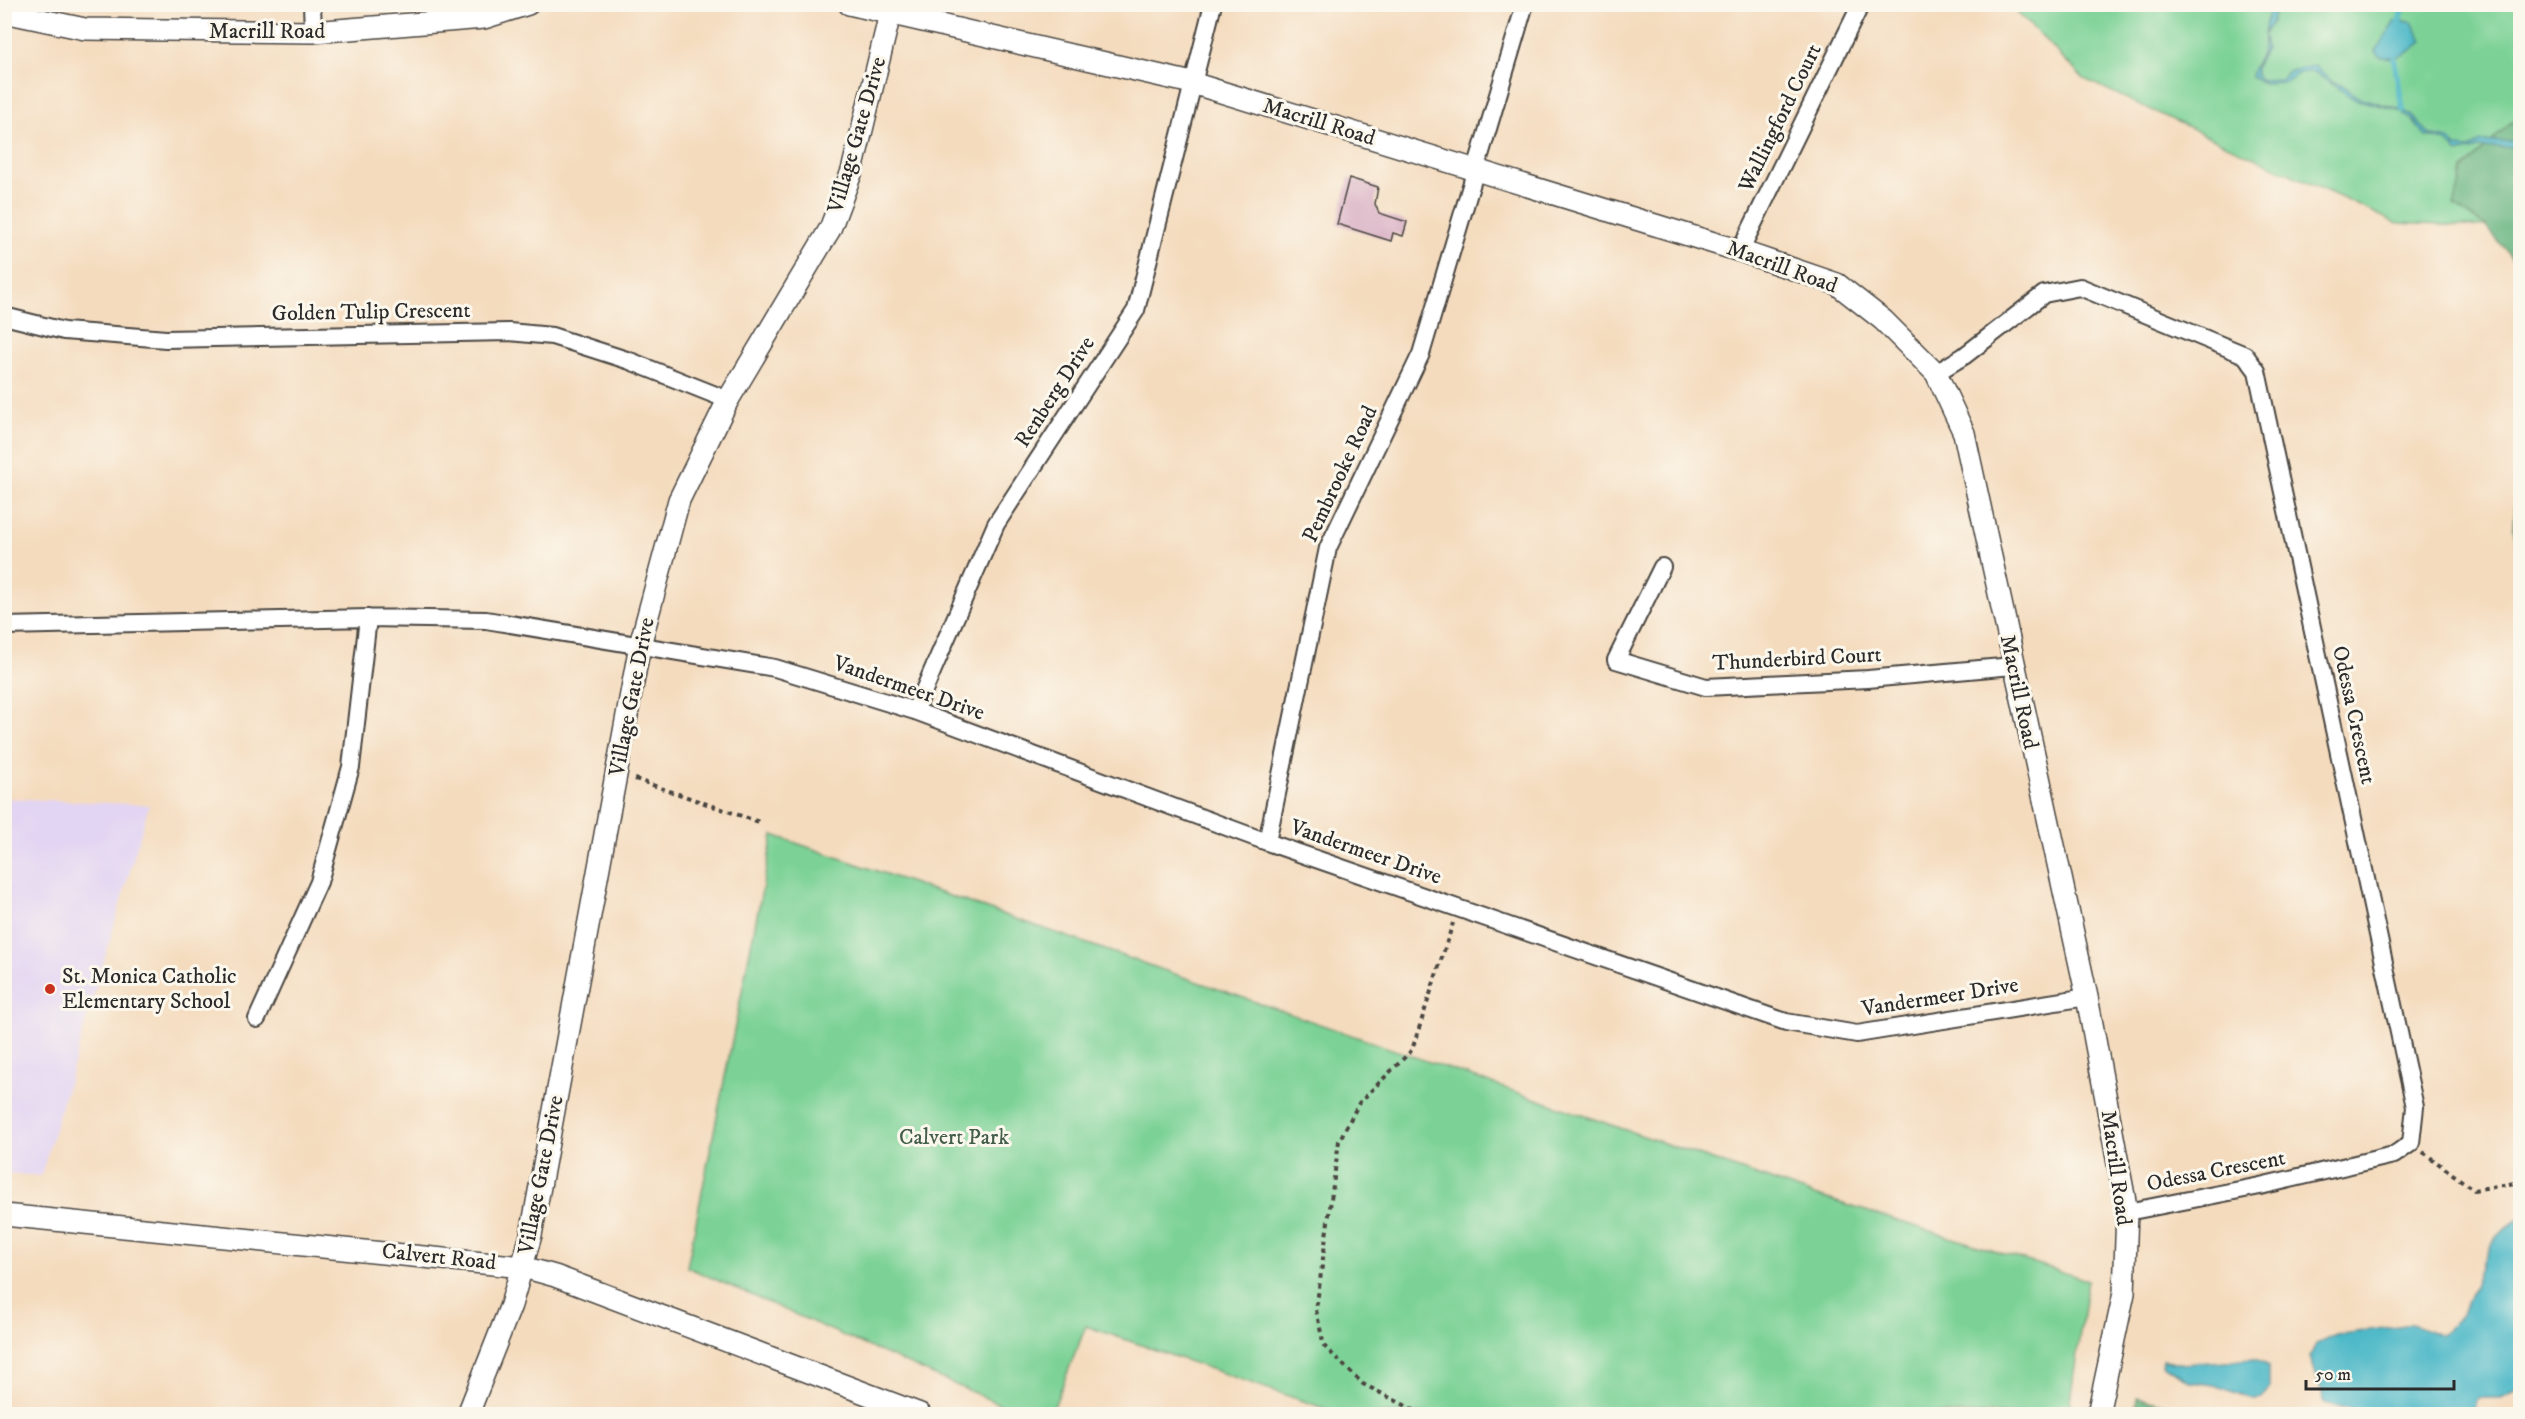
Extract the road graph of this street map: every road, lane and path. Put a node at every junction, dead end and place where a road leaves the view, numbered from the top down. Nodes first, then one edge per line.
1 (312, 4) edge
2 (528, 4) edge
3 (849, 4) edge
4 (1213, 4) edge
5 (1525, 4) edge
6 (1861, 4) edge
7 (891, 9) edge
8 (4, 12) edge
9 (313, 32) junction
10 (1192, 83) junction
11 (1477, 170) junction
12 (1740, 250) junction
13 (4, 316) edge
14 (1936, 372) junction
15 (728, 400) junction
16 (1662, 567) dead end
17 (368, 618) junction
18 (4, 626) edge
19 (640, 645) junction
20 (2013, 666) junction
21 (915, 711) junction
22 (616, 772) junction
23 (762, 823) dead end
24 (1267, 842) junction
25 (1458, 908) junction
26 (2086, 997) junction
27 (257, 1019) dead end
28 (2411, 1143) junction
29 (2520, 1182) edge
30 (2127, 1212) junction
31 (4, 1215) edge
32 (523, 1267) junction
33 (468, 1414) edge
34 (920, 1414) edge
35 (1422, 1414) edge
36 (2098, 1414) edge

1 - 9 street
2 - 9 street, Macrill Road
3 - 7 street, Macrill Road
4 - 10 street, Renberg Drive
5 - 11 street, Pembrooke Road
6 - 12 street, Wallingford Court
7 - 10 street, Macrill Road
7 - 15 street, Village Gate Drive
8 - 9 street, Macrill Road
10 - 11 street, Macrill Road
10 - 21 street, Renberg Drive
11 - 12 street, Macrill Road
11 - 24 street, Pembrooke Road
12 - 14 street, Macrill Road
13 - 15 street, Golden Tulip Crescent
14 - 20 street, Macrill Road
14 - 28 street, Odessa Crescent
15 - 19 street, Village Gate Drive
16 - 20 street, Thunderbird Court
17 - 18 street
17 - 19 street
17 - 27 street
19 - 21 street, Vandermeer Drive
19 - 22 street, Village Gate Drive
20 - 26 street, Macrill Road
21 - 24 street, Vandermeer Drive
22 - 23 path
22 - 32 street, Village Gate Drive
24 - 25 street, Vandermeer Drive
25 - 26 street, Vandermeer Drive
25 - 35 path
26 - 30 street, Macrill Road
28 - 29 path
28 - 30 street, Odessa Crescent
30 - 36 street, Macrill Road
31 - 32 street, Calvert Road
32 - 33 street, Village Gate Drive
32 - 34 street, Calvert Road

